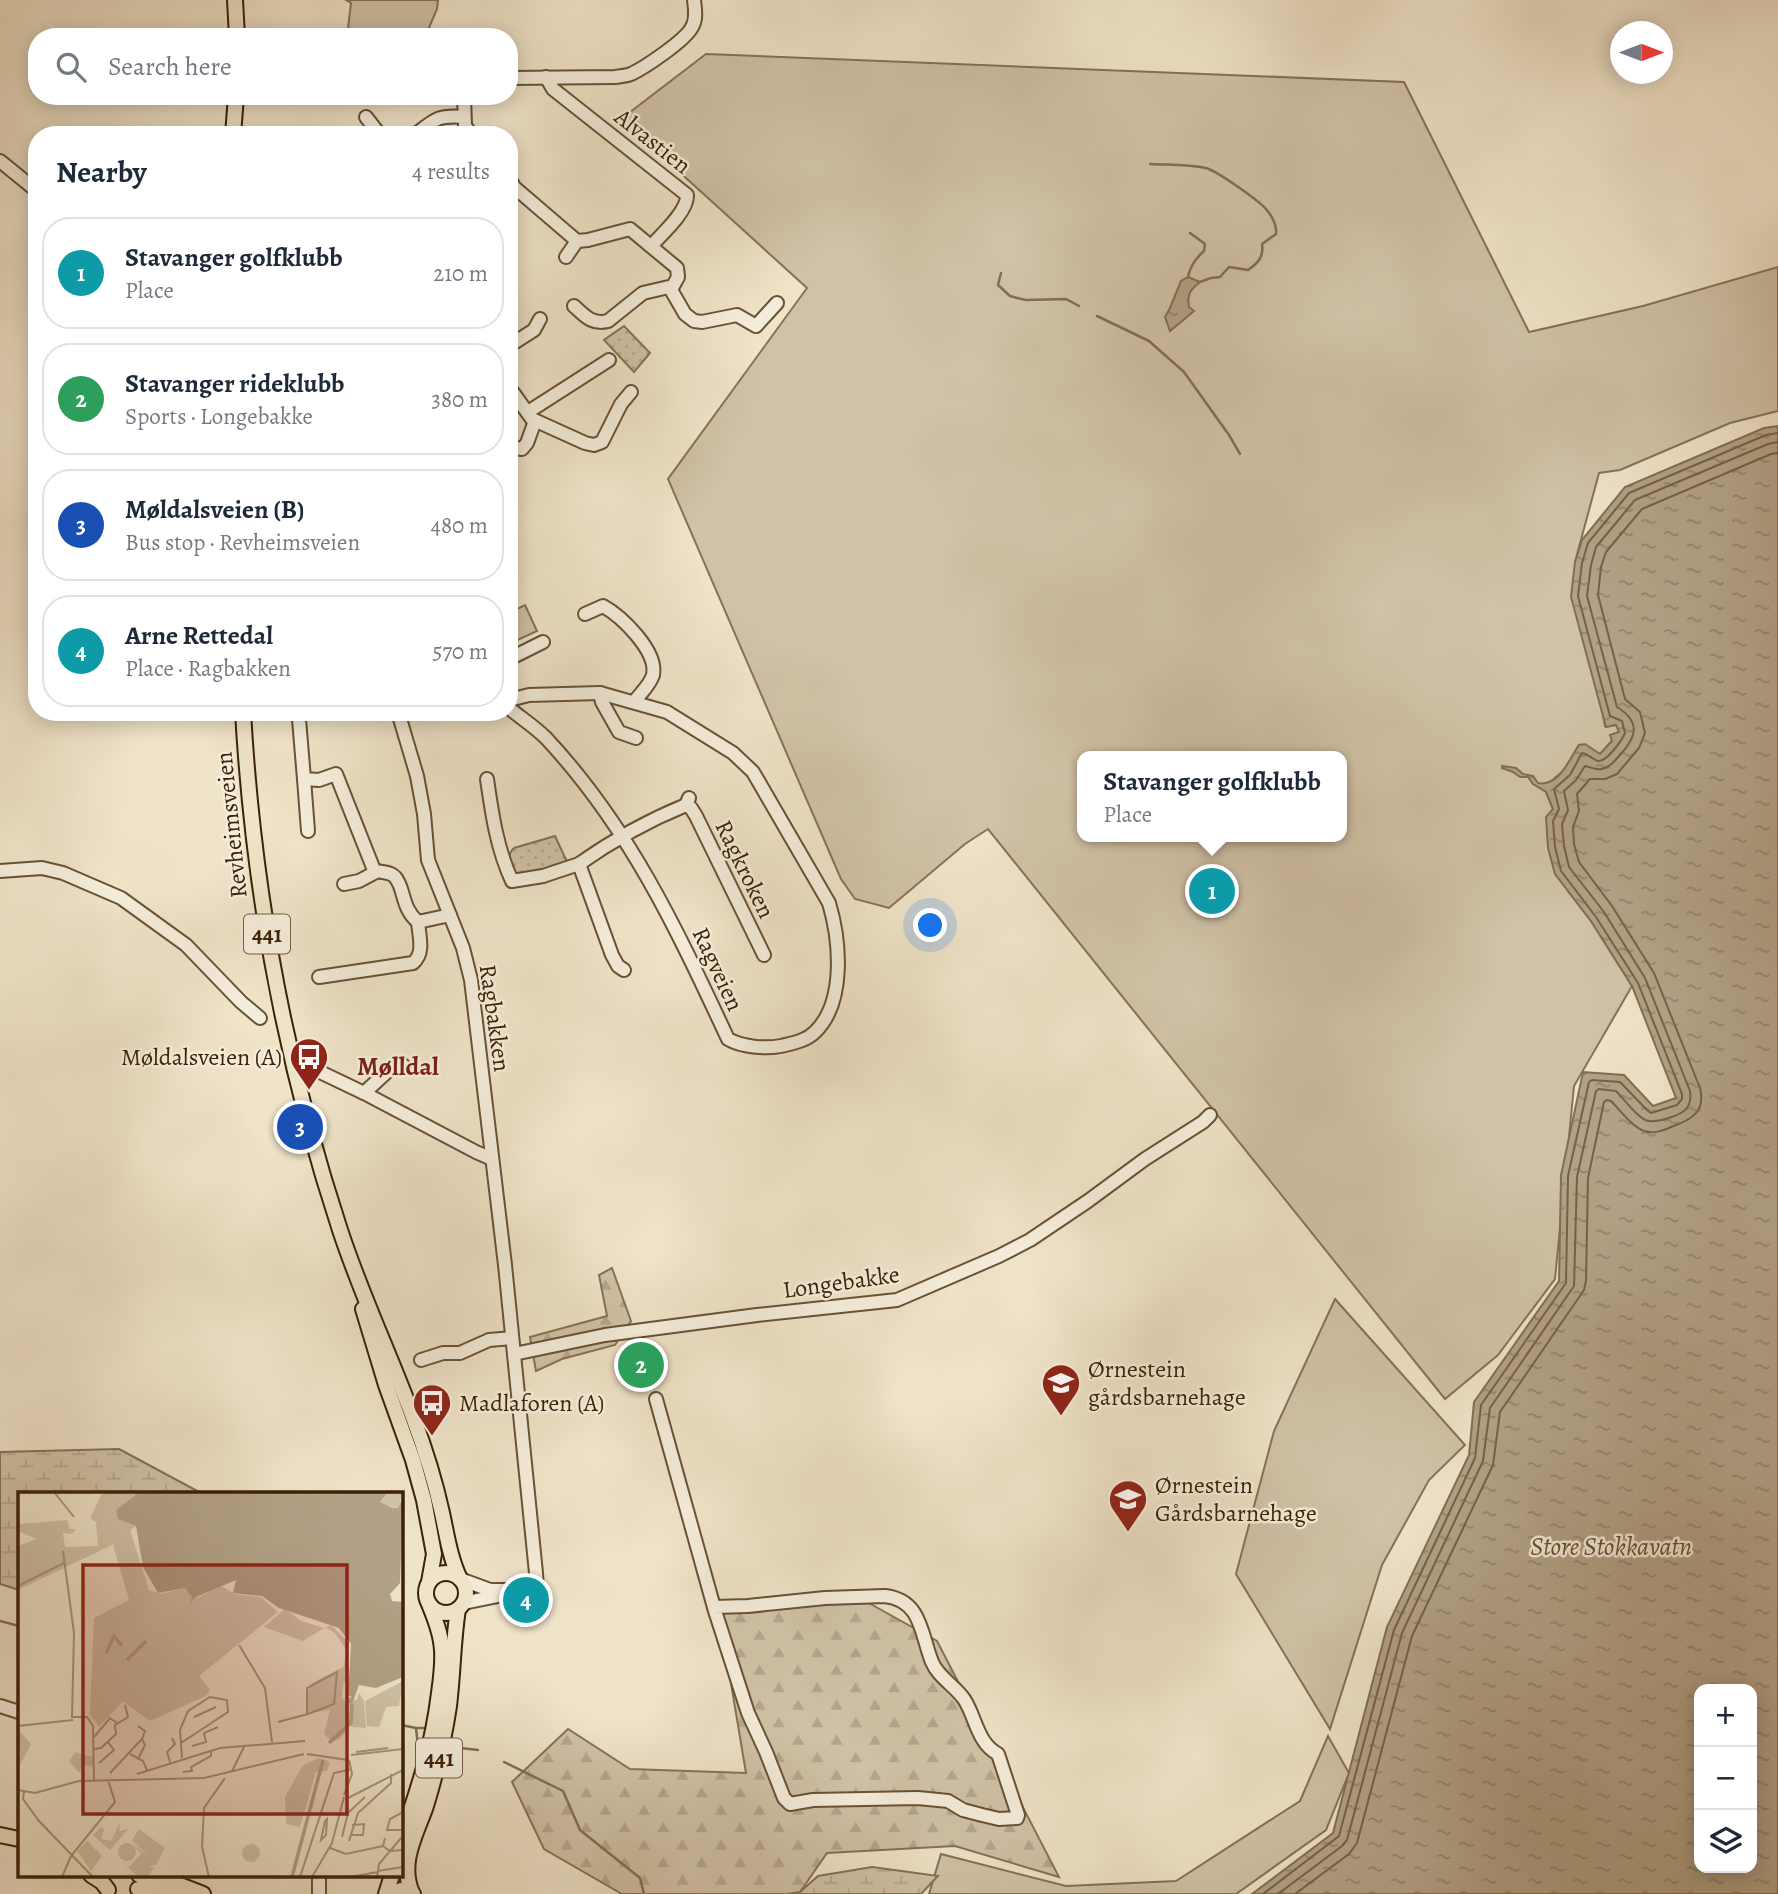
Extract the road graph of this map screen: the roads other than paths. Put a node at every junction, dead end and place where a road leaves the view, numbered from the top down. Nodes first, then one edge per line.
1 (235, 0) edge
2 (694, 0) edge
3 (237, 28) edge
4 (518, 78) edge
5 (546, 78) junction
6 (237, 105) edge
7 (239, 105) edge
8 (464, 105) edge
9 (366, 117) dead end
10 (464, 117) junction
11 (234, 126) edge
12 (240, 126) edge
13 (373, 126) edge
14 (426, 126) edge
15 (467, 126) edge
16 (0, 161) edge
17 (28, 184) edge
18 (518, 190) edge
19 (577, 241) junction
20 (652, 246) junction
21 (566, 257) dead end
22 (670, 288) junction
23 (777, 303) dead end
24 (574, 306) dead end
25 (540, 319) dead end
26 (518, 340) edge
27 (608, 360) dead end
28 (631, 392) dead end
29 (518, 400) edge
30 (531, 416) junction
31 (518, 448) edge
32 (585, 614) dead end
33 (543, 642) dead end
34 (518, 654) edge
35 (600, 693) junction
36 (518, 698) edge
37 (634, 702) junction
38 (518, 715) edge
39 (244, 721) edge
40 (299, 721) edge
41 (401, 721) edge
42 (635, 738) dead end
43 (304, 779) junction
44 (486, 779) dead end
45 (308, 831) dead end
46 (622, 836) junction
47 (579, 864) junction
48 (0, 871) edge
49 (376, 872) junction
50 (344, 884) dead end
51 (450, 915) junction
52 (418, 922) junction
53 (764, 955) dead end
54 (624, 970) dead end
55 (319, 977) dead end
56 (260, 1018) dead end
57 (310, 1065) dead end
58 (403, 1065) dead end
59 (364, 1093) junction
60 (1210, 1115) dead end
61 (492, 1159) junction
62 (350, 1257) junction
63 (512, 1338) junction
64 (514, 1354) junction
65 (421, 1360) dead end
66 (656, 1399) dead end
67 (460, 1579) junction
68 (429, 1582) junction
69 (523, 1590) junction
70 (429, 1604) junction
71 (461, 1606) junction
72 (714, 1607) junction
73 (445, 1687) junction
74 (0, 1706) edge
75 (18, 1712) edge
76 (413, 1824) junction
77 (0, 1835) edge
78 (402, 1838) edge
79 (18, 1839) edge
80 (93, 1876) edge
81 (319, 1876) edge
82 (392, 1876) edge
83 (137, 1883) edge
84 (109, 1892) edge
85 (177, 1894) edge
86 (203, 1894) edge
87 (318, 1894) edge
88 (388, 1894) edge
89 (413, 1894) edge

1 - 3 main road
2 - 5 street
4 - 5 street
5 - 20 street, Alvastien
6 - 11 main road
7 - 12 main road
8 - 10 street
9 - 13 street
10 - 14 street
10 - 15 street
16 - 17 street
18 - 19 street
19 - 20 street
19 - 21 street
20 - 22 street
22 - 23 street
22 - 24 street
25 - 26 street
27 - 30 street
28 - 30 street
29 - 30 street
30 - 31 street
32 - 37 street
33 - 34 street
35 - 36 street, Ragveien
35 - 37 street, Ragveien
35 - 42 street
37 - 46 street, Ragveien
38 - 46 street, Ragveien
39 - 62 main road, Revheimsveien / 441
40 - 43 street
41 - 51 street, Ragbakken
43 - 45 street
43 - 49 street
44 - 47 street, Ragkroken
46 - 47 street, Ragkroken
46 - 53 street, Ragkroken
47 - 54 street
48 - 56 street
49 - 50 street
49 - 52 street
51 - 52 street
51 - 61 street, Ragbakken
52 - 55 street
57 - 59 street
58 - 59 street
59 - 61 street
60 - 64 street, Longebakke
61 - 63 street, Ragbakken
62 - 67 main road, Revheimsveien / 441
62 - 68 main road, Revheimsveien / 441
63 - 64 street, Ragbakken
63 - 65 street
64 - 69 street, Ragbakken
66 - 72 street
67 - 68 main road
67 - 69 street
67 - 71 main road, 441
68 - 70 main road, 441
69 - 71 street
70 - 71 main road
70 - 73 main road, 441
71 - 73 main road, 441
72 - 72 street
73 - 76 main road, 441
74 - 75 street
76 - 78 main road, 441
76 - 89 main road, 441
77 - 79 main road
80 - 84 main road
81 - 87 street
82 - 88 main road, 441
83 - 85 main road
83 - 86 main road
88 - 89 main road, 441

